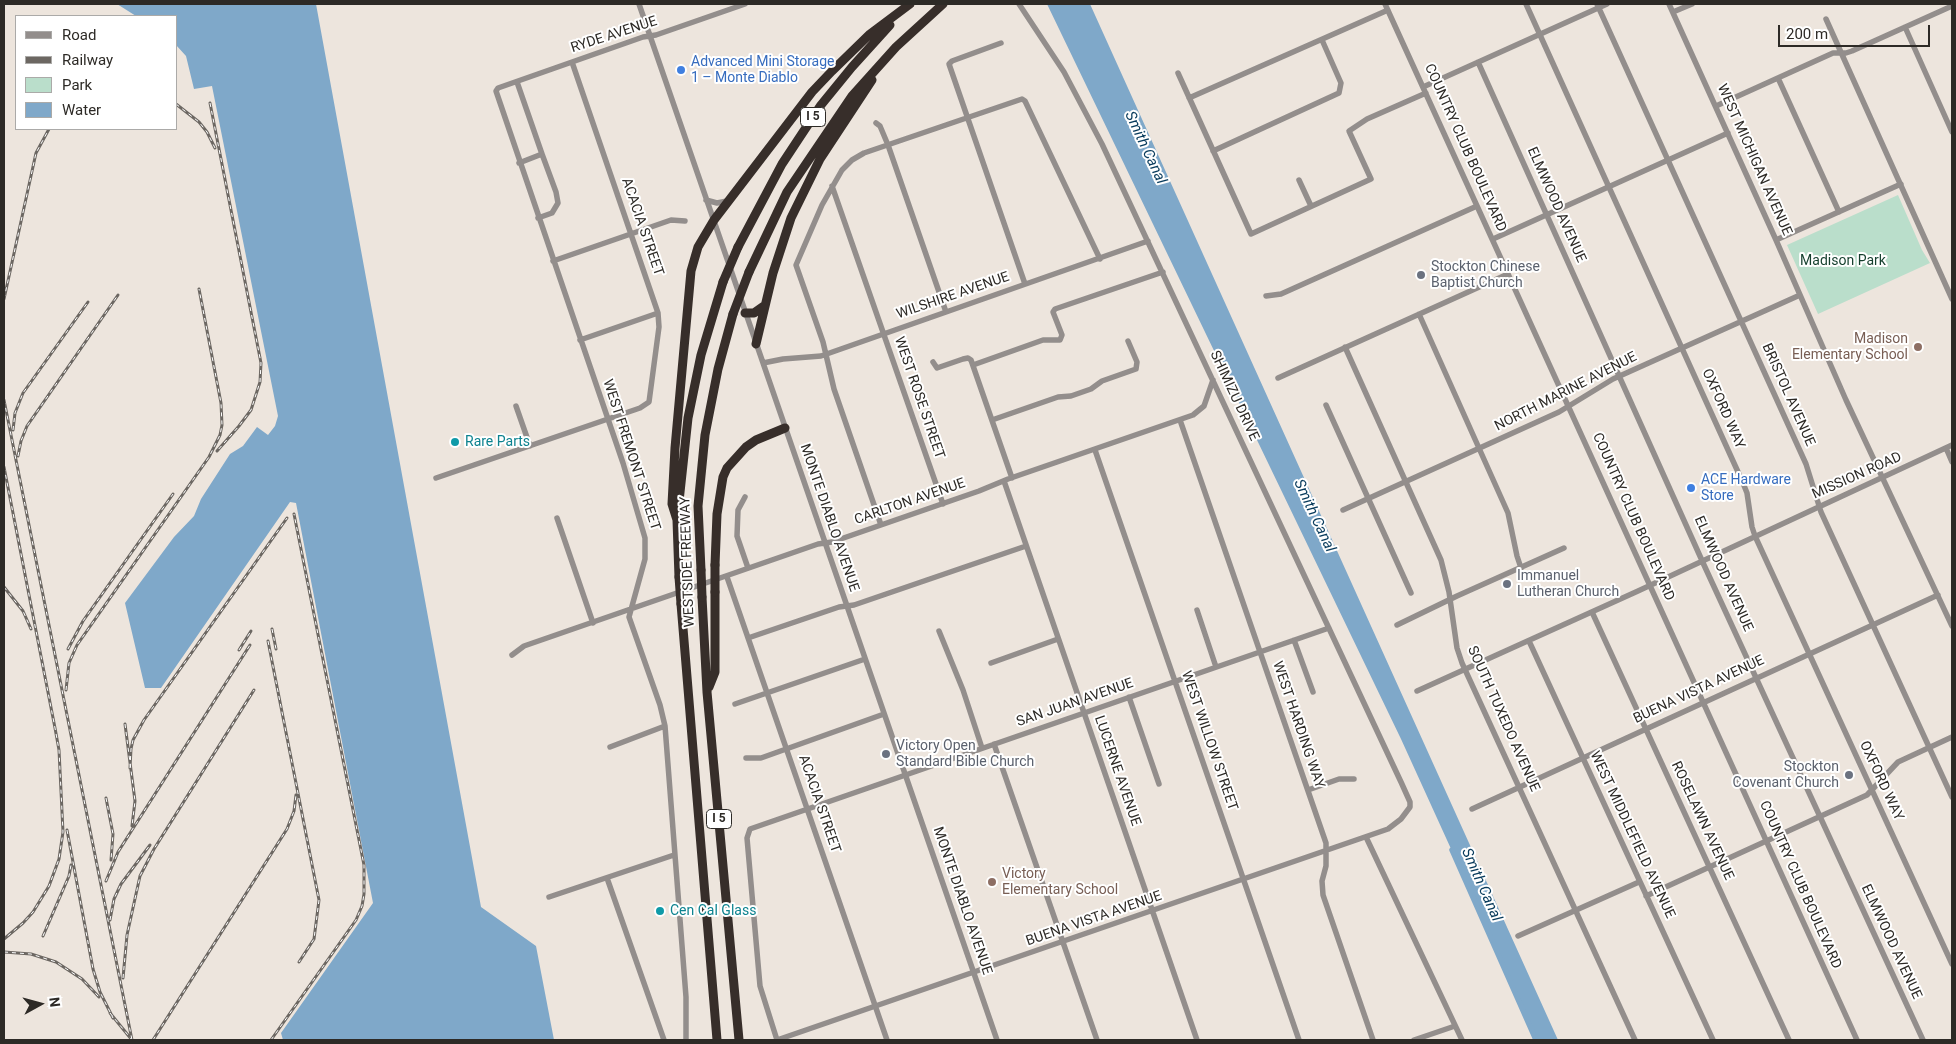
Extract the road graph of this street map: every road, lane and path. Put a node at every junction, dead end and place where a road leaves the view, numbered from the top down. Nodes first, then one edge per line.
1 (639, 4) edge
2 (745, 4) edge
3 (911, 4) edge
4 (943, 4) edge
5 (1019, 4) edge
6 (1526, 4) edge
7 (1607, 4) edge
8 (1669, 4) edge
9 (1692, 4) edge
10 (734, 6) edge
11 (1598, 6) edge
12 (1952, 6) edge
13 (1387, 7) edge
14 (1673, 12) junction
15 (1826, 19) dead end
16 (1905, 27) junction
17 (1540, 34) junction
18 (650, 36) junction
19 (1322, 40) junction
20 (1001, 43) dead end
21 (1842, 53) junction
22 (886, 59) junction
23 (572, 62) junction
24 (1478, 62) junction
25 (1178, 73) dead end
26 (1778, 78) junction
27 (517, 82) junction
28 (1424, 90) junction
29 (496, 96) joint
30 (1190, 98) junction
31 (1716, 106) junction
32 (968, 117) junction
33 (876, 123) dead end
34 (1952, 132) edge
35 (1728, 133) junction
36 (888, 145) junction
37 (1213, 151) junction
38 (542, 154) junction
39 (1668, 160) junction
40 (520, 163) junction
41 (1299, 180) dead end
42 (1901, 184) junction
43 (832, 186) junction
44 (1609, 187) junction
45 (706, 200) junction
46 (729, 200) junction
47 (1311, 206) junction
48 (1477, 206) junction
49 (1839, 212) junction
50 (1547, 215) junction
51 (538, 218) junction
52 (714, 220) junction
53 (685, 221) dead end
54 (632, 234) junction
55 (1493, 240) junction
56 (1776, 240) junction
57 (1148, 241) junction
58 (1100, 258) junction
59 (553, 261) junction
60 (1163, 272) junction
61 (1508, 274) junction
62 (1026, 284) junction
63 (1800, 295) junction
64 (1266, 296) dead end
65 (1952, 299) edge
66 (764, 306) junction
67 (946, 312) junction
68 (658, 313) junction
69 (746, 313) junction
70 (1419, 314) junction
71 (1741, 321) junction
72 (884, 333) junction
73 (580, 340) junction
74 (1128, 341) dead end
75 (756, 344) junction
76 (1345, 347) junction
77 (1682, 348) junction
78 (826, 354) junction
79 (933, 362) dead end
80 (763, 363) junction
81 (973, 365) junction
82 (1620, 376) junction
83 (1278, 378) dead end
84 (1213, 380) junction
85 (1326, 405) dead end
86 (516, 406) dead end
87 (1569, 407) junction
88 (608, 419) junction
89 (992, 420) junction
90 (1180, 420) junction
91 (785, 428) junction
92 (1952, 445) edge
93 (530, 446) junction
94 (1946, 448) junction
95 (1480, 449) junction
96 (1095, 450) junction
97 (1952, 462) edge
98 (436, 478) dead end
99 (1012, 478) junction
100 (1883, 478) junction
101 (1004, 481) junction
102 (1406, 482) junction
103 (745, 497) dead end
104 (1368, 499) junction
105 (943, 504) junction
106 (1819, 507) junction
107 (1343, 510) dead end
108 (557, 518) dead end
109 (677, 520) junction
110 (881, 525) junction
111 (1755, 536) junction
112 (825, 543) junction
113 (1026, 546) junction
114 (1564, 548) dead end
115 (1703, 560) junction
116 (748, 568) junction
117 (1521, 568) junction
118 (726, 577) junction
119 (1650, 584) junction
120 (1411, 593) dead end
121 (1938, 595) junction
122 (1450, 600) junction
123 (846, 606) junction
124 (630, 610) junction
125 (1197, 610) dead end
126 (1592, 612) junction
127 (593, 623) junction
128 (1873, 624) junction
129 (1397, 626) dead end
130 (1952, 626) edge
131 (1328, 628) junction
132 (939, 631) dead end
133 (748, 638) junction
134 (1058, 639) junction
135 (1294, 640) junction
136 (1529, 641) junction
137 (1260, 652) junction
138 (1809, 654) junction
139 (512, 655) dead end
140 (865, 659) junction
141 (991, 663) dead end
142 (1216, 667) junction
143 (1465, 670) junction
144 (1756, 678) junction
145 (1175, 682) junction
146 (1417, 691) dead end
147 (708, 692) junction
148 (1313, 692) dead end
149 (767, 693) junction
150 (1129, 697) junction
151 (1703, 703) junction
152 (735, 704) dead end
153 (1084, 713) junction
154 (884, 714) junction
155 (665, 726) junction
156 (1646, 729) junction
157 (1952, 738) edge
158 (994, 744) junction
159 (610, 747) dead end
160 (786, 748) junction
161 (982, 748) junction
162 (1929, 748) junction
163 (746, 758) dead end
164 (1582, 758) junction
165 (905, 775) junction
166 (1354, 779) dead end
167 (1159, 784) dead end
168 (1519, 788) junction
169 (1872, 789) junction
170 (1308, 790) junction
171 (1952, 798) edge
172 (1410, 807) joint
173 (807, 809) junction
174 (1472, 809) dead end
175 (1820, 816) junction
176 (1366, 837) junction
177 (1766, 841) junction
178 (1326, 851) junction
179 (674, 855) junction
180 (1710, 867) junction
181 (608, 878) junction
182 (1244, 880) junction
183 (1639, 882) junction
184 (1646, 896) junction
185 (549, 898) dead end
186 (1576, 910) junction
187 (1152, 912) junction
188 (1518, 936) dead end
189 (1063, 943) junction
190 (1952, 964) edge
191 (974, 974) junction
192 (876, 1006) junction
193 (1455, 1026) junction
194 (664, 1040) edge
195 (686, 1040) edge
196 (717, 1040) edge
197 (739, 1040) edge
198 (777, 1040) edge
199 (887, 1040) edge
200 (997, 1040) edge
201 (1097, 1040) edge
202 (1197, 1040) edge
203 (1299, 1040) edge
204 (1373, 1040) edge
205 (1414, 1040) edge
206 (1462, 1040) edge
207 (1635, 1040) edge
208 (1713, 1040) edge
209 (1789, 1040) edge
210 (1857, 1040) edge
211 (1923, 1040) edge

1 - 18 street, MONTE DIABLO AVENUE
2 - 10 street, RYDE AVENUE
3 - 46 highway
3 - 109 highway, WESTSIDE FREEWAY / I 5, bridge
4 - 22 highway, WESTSIDE FREEWAY / I 5
5 - 57 street, SHIMIZU DRIVE
6 - 17 street, OXFORD WAY
7 - 11 street
8 - 14 street, WEST MICHIGAN AVENUE
9 - 14 street
10 - 18 street, RYDE AVENUE
11 - 17 street
11 - 39 street, BRISTOL AVENUE
12 - 16 street
13 - 19 street
13 - 28 street, COUNTRY CLUB BOULEVARD
14 - 31 street, WEST MICHIGAN AVENUE
15 - 21 street
16 - 21 street
16 - 34 street
17 - 24 street
17 - 44 street, OXFORD WAY
18 - 23 street, RYDE AVENUE
18 - 45 street, MONTE DIABLO AVENUE
19 - 30 street
19 - 37 street
20 - 32 street
21 - 26 street
21 - 42 street
22 - 66 highway
22 - 147 highway, WESTSIDE FREEWAY / I 5, bridge
23 - 27 street, RYDE AVENUE
23 - 54 street, ACACIA STREET
24 - 28 street
24 - 50 street, ELMWOOD AVENUE
25 - 30 street
26 - 31 street
26 - 49 street
27 - 29 street, RYDE AVENUE
27 - 38 street
28 - 47 street
28 - 48 street, COUNTRY CLUB BOULEVARD
29 - 40 street, WEST FREMONT STREET
30 - 37 street
31 - 35 street, WEST MICHIGAN AVENUE
32 - 36 street
32 - 58 street
32 - 62 street
33 - 36 street
35 - 39 street
35 - 56 street, WEST MICHIGAN AVENUE
36 - 43 street
36 - 67 street
37 - 47 street
38 - 40 street
38 - 51 street
39 - 44 street
39 - 71 street, BRISTOL AVENUE
40 - 51 street, WEST FREMONT STREET
41 - 47 street
42 - 49 street
42 - 65 street
43 - 72 street, WEST ROSE STREET
43 - 78 street
44 - 50 street
44 - 77 street, OXFORD WAY
45 - 46 street
45 - 52 street, MONTE DIABLO AVENUE
46 - 52 highway
48 - 55 street, COUNTRY CLUB BOULEVARD
48 - 64 street
49 - 56 street
50 - 55 street
50 - 82 street, ELMWOOD AVENUE
51 - 59 street, WEST FREMONT STREET
52 - 69 street, MONTE DIABLO AVENUE
52 - 109 highway
53 - 54 street
54 - 59 street
54 - 68 street, ACACIA STREET
55 - 61 street, COUNTRY CLUB BOULEVARD
56 - 63 street, WEST MICHIGAN AVENUE
57 - 58 street, WILSHIRE AVENUE
57 - 60 street, SHIMIZU DRIVE
58 - 62 street, WILSHIRE AVENUE
59 - 73 street, WEST FREMONT STREET
60 - 81 street
60 - 84 street, SHIMIZU DRIVE
61 - 70 street
61 - 87 street, COUNTRY CLUB BOULEVARD
62 - 67 street, WILSHIRE AVENUE
63 - 71 street, NORTH MARINE AVENUE
63 - 100 street, WEST MICHIGAN AVENUE
66 - 69 highway
66 - 75 highway
67 - 72 street, WILSHIRE AVENUE
68 - 73 street
68 - 88 street, ACACIA STREET
69 - 75 street, MONTE DIABLO AVENUE
70 - 76 street
70 - 95 street
71 - 77 street, NORTH MARINE AVENUE
71 - 106 street, BRISTOL AVENUE
72 - 78 street, WILSHIRE AVENUE
72 - 105 street, WEST ROSE STREET
73 - 88 street, WEST FREMONT STREET
74 - 89 street
75 - 80 street, MONTE DIABLO AVENUE
76 - 83 street
76 - 102 street, SOUTH TUXEDO AVENUE
77 - 82 street, NORTH MARINE AVENUE
77 - 111 street, OXFORD WAY
78 - 80 street, WILSHIRE AVENUE
78 - 110 street
79 - 81 street
80 - 91 street, MONTE DIABLO AVENUE
81 - 89 street
82 - 87 street, NORTH MARINE AVENUE
82 - 115 street, ELMWOOD AVENUE
84 - 90 street, CARLTON AVENUE
84 - 131 street, SHIMIZU DRIVE
85 - 104 street
86 - 93 street
87 - 95 street, NORTH MARINE AVENUE
87 - 119 street, COUNTRY CLUB BOULEVARD
88 - 93 street
88 - 124 street, WEST FREMONT STREET
89 - 99 street
90 - 96 street, CARLTON AVENUE
90 - 137 street, WEST HARDING WAY
91 - 112 street, MONTE DIABLO AVENUE
91 - 147 highway, bridge
92 - 94 street, MISSION ROAD
93 - 98 street
94 - 97 street
94 - 100 street, MISSION ROAD
95 - 102 street, NORTH MARINE AVENUE
95 - 117 street
96 - 99 street, CARLTON AVENUE
96 - 145 street, WEST WILLOW STREET
99 - 101 street, CARLTON AVENUE
100 - 106 street, MISSION ROAD
100 - 121 street, WEST MICHIGAN AVENUE
101 - 105 street, CARLTON AVENUE
101 - 113 street, LUCERNE AVENUE
102 - 104 street, NORTH MARINE AVENUE
102 - 122 street, SOUTH TUXEDO AVENUE
103 - 116 street
104 - 107 street, NORTH MARINE AVENUE
104 - 120 street
105 - 110 street, CARLTON AVENUE
106 - 111 street, MISSION ROAD
106 - 128 street, BRISTOL AVENUE
108 - 127 street
109 - 196 highway, WESTSIDE FREEWAY / I 5, bridge
110 - 112 street, CARLTON AVENUE
111 - 115 street, MISSION ROAD
111 - 138 street, OXFORD WAY
112 - 116 street, CARLTON AVENUE
112 - 123 street, MONTE DIABLO AVENUE
113 - 123 street
113 - 134 street, LUCERNE AVENUE
114 - 117 street
115 - 119 street, MISSION ROAD
115 - 144 street, ELMWOOD AVENUE
116 - 118 street, CARLTON AVENUE
117 - 122 street
118 - 124 street, CARLTON AVENUE
118 - 133 street, ACACIA STREET
119 - 126 street, MISSION ROAD
119 - 151 street, COUNTRY CLUB BOULEVARD
121 - 128 street, BUENA VISTA AVENUE
121 - 130 street, WEST MICHIGAN AVENUE
122 - 129 street
122 - 143 street, SOUTH TUXEDO AVENUE
123 - 133 street
123 - 140 street, MONTE DIABLO AVENUE
124 - 127 street, CARLTON AVENUE
124 - 155 street, WEST FREMONT STREET
125 - 142 street
126 - 136 street, MISSION ROAD
126 - 156 street, ROSELAWN AVENUE
127 - 139 street, CARLTON AVENUE
128 - 138 street, BUENA VISTA AVENUE
128 - 162 street, BRISTOL AVENUE
131 - 135 street, SAN JUAN AVENUE
131 - 172 street, SHIMIZU DRIVE
132 - 161 street
133 - 149 street, ACACIA STREET
134 - 141 street
134 - 153 street, LUCERNE AVENUE
135 - 137 street, SAN JUAN AVENUE
135 - 148 street
136 - 143 street, MISSION ROAD
136 - 164 street, WEST MIDDLEFIELD AVENUE
137 - 142 street, SAN JUAN AVENUE
137 - 170 street, WEST HARDING WAY
138 - 144 street, BUENA VISTA AVENUE
138 - 169 street, OXFORD WAY
140 - 149 street
140 - 154 street, MONTE DIABLO AVENUE
142 - 145 street, SAN JUAN AVENUE
143 - 146 street, MISSION ROAD
143 - 168 street, SOUTH TUXEDO AVENUE
144 - 151 street, BUENA VISTA AVENUE
144 - 175 street, ELMWOOD AVENUE
145 - 150 street, SAN JUAN AVENUE
145 - 182 street, WEST WILLOW STREET
147 - 197 highway, WESTSIDE FREEWAY / I 5
149 - 152 street
149 - 160 street, ACACIA STREET
150 - 153 street, SAN JUAN AVENUE
150 - 167 street
151 - 156 street, BUENA VISTA AVENUE
151 - 177 street, COUNTRY CLUB BOULEVARD
153 - 158 street, SAN JUAN AVENUE
153 - 187 street, LUCERNE AVENUE
154 - 160 street
154 - 165 street, MONTE DIABLO AVENUE
155 - 159 street
155 - 179 street, WEST FREMONT STREET
156 - 164 street, BUENA VISTA AVENUE
156 - 180 street, ROSELAWN AVENUE
157 - 162 street
158 - 161 street, SAN JUAN AVENUE
158 - 189 street
160 - 163 street
160 - 173 street, ACACIA STREET
161 - 165 street, SAN JUAN AVENUE
162 - 169 street
162 - 171 street, BRISTOL AVENUE
164 - 168 street, BUENA VISTA AVENUE
164 - 183 street, WEST MIDDLEFIELD AVENUE
165 - 173 street, SAN JUAN AVENUE
165 - 191 street, MONTE DIABLO AVENUE
166 - 170 street
168 - 174 street, BUENA VISTA AVENUE
168 - 186 street, SOUTH TUXEDO AVENUE
169 - 175 street
169 - 190 street, OXFORD WAY
170 - 178 street, WEST HARDING WAY
172 - 176 street, BUENA VISTA AVENUE
173 - 192 street, ACACIA STREET
173 - 198 street, SAN JUAN AVENUE
175 - 177 street
175 - 211 street, ELMWOOD AVENUE
176 - 178 street, BUENA VISTA AVENUE
176 - 193 street
177 - 180 street
177 - 210 street, COUNTRY CLUB BOULEVARD
178 - 182 street, BUENA VISTA AVENUE
178 - 204 street, WEST HARDING WAY
179 - 181 street
179 - 195 street, WEST FREMONT STREET
180 - 184 street
180 - 209 street, ROSELAWN AVENUE
181 - 185 street
181 - 194 street
182 - 187 street, BUENA VISTA AVENUE
182 - 203 street, WEST WILLOW STREET
183 - 184 street, WEST MIDDLEFIELD AVENUE
183 - 186 street
184 - 208 street, WEST MIDDLEFIELD AVENUE
186 - 188 street
186 - 207 street, SOUTH TUXEDO AVENUE
187 - 189 street, BUENA VISTA AVENUE
187 - 202 street, LUCERNE AVENUE
189 - 191 street, BUENA VISTA AVENUE
189 - 201 street
191 - 192 street, BUENA VISTA AVENUE
191 - 200 street, MONTE DIABLO AVENUE
192 - 198 street, BUENA VISTA AVENUE
192 - 199 street, ACACIA STREET
193 - 205 street
193 - 206 street

